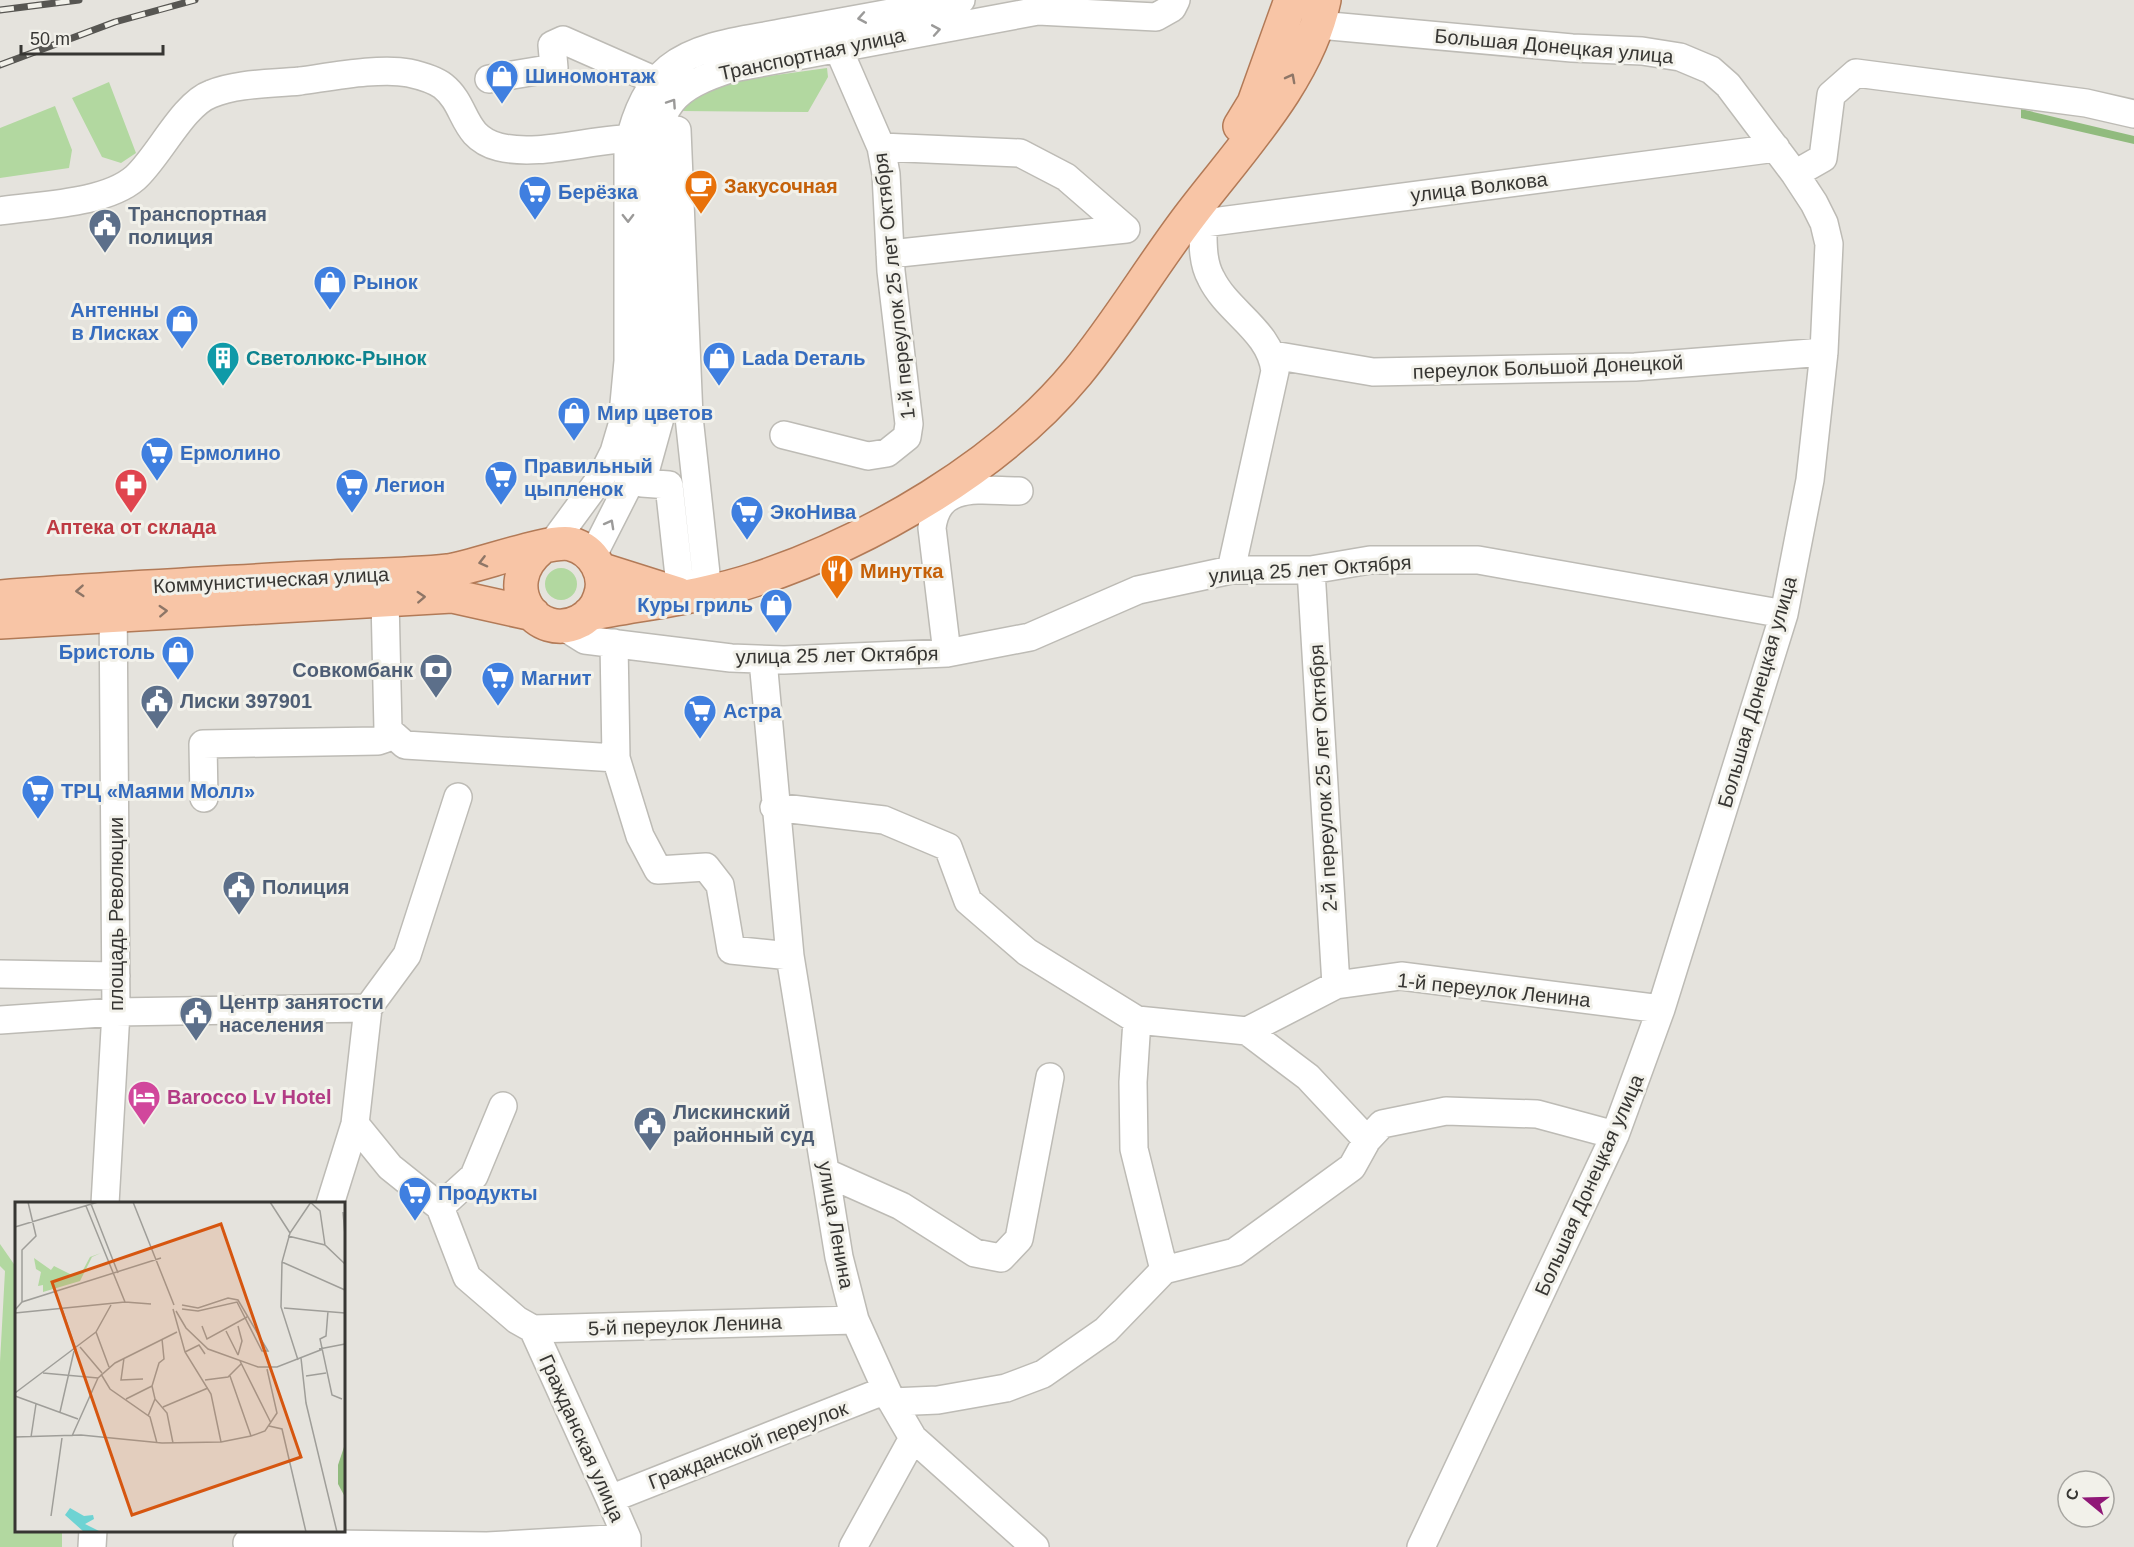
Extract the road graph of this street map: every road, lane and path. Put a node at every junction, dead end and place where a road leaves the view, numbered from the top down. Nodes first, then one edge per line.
1 (961, 0) edge
2 (1176, 0) edge
3 (1291, 0) edge
4 (1135, 8) edge
5 (1321, 12) edge
6 (838, 48) junction
7 (489, 79) dead end
8 (656, 81) junction
9 (2134, 114) edge
10 (650, 137) junction
11 (881, 147) junction
12 (1776, 148) junction
13 (1795, 174) junction
14 (0, 211) edge
15 (1192, 225) junction
16 (890, 254) junction
17 (1824, 352) junction
18 (1273, 354) junction
19 (784, 435) dead end
20 (1019, 491) dead end
21 (546, 546) junction
22 (596, 563) junction
23 (1231, 570) junction
24 (1311, 570) junction
25 (0, 597) edge
26 (692, 597) junction
27 (385, 599) junction
28 (113, 601) junction
29 (1784, 614) junction
30 (561, 618) junction
31 (0, 622) edge
32 (614, 643) junction
33 (947, 653) junction
34 (763, 660) junction
35 (388, 730) junction
36 (616, 758) junction
37 (458, 797) dead end
38 (204, 798) dead end
39 (774, 807) junction
40 (790, 956) junction
41 (0, 974) edge
42 (116, 976) junction
43 (1336, 985) junction
44 (368, 1008) junction
45 (1661, 1009) junction
46 (116, 1012) junction
47 (0, 1020) edge
48 (1137, 1020) junction
49 (1247, 1031) junction
50 (1050, 1077) dead end
51 (503, 1106) dead end
52 (355, 1124) junction
53 (1615, 1135) junction
54 (1366, 1140) junction
55 (827, 1173) junction
56 (105, 1202) edge
57 (330, 1202) edge
58 (441, 1207) junction
59 (1164, 1270) junction
60 (855, 1320) junction
61 (525, 1324) junction
62 (889, 1396) junction
63 (913, 1438) junction
64 (610, 1499) junction
65 (93, 1532) edge
66 (247, 1540) edge
67 (627, 1543) edge
68 (92, 1547) edge
69 (853, 1547) edge
70 (1035, 1547) edge
71 (1421, 1547) edge

1 -> 8 street, Транспортная улица
2 - 4 street, Транспортная улица
3 - 15 main road, Коммунистическая улица
6 -> 4 street, Транспортная улица
5 - 12 street, Большая Донецкая улица
15 -> 5 main road, Коммунистическая улица
10 -> 6 street, Транспортная улица
6 - 11 street, 1-й переулок 25 лет Октября
7 - 8 street
8 - 10 street, Транспортная улица
9 - 13 street
10 - 10 street
10 - 14 street
10 -> 21 street, Транспортная улица
22 -> 10 street, Транспортная улица
11 - 16 street, 1-й переулок 25 лет Октября
11 - 16 street
12 - 13 street, Большая Донецкая улица
12 - 15 street, улица Волкова
13 - 17 street, Большая Донецкая улица
15 - 18 street
15 - 26 main road, Коммунистическая улица
16 - 19 street, 1-й переулок 25 лет Октября
17 - 18 street, переулок Большой Донецкой
17 - 29 street, Большая Донецкая улица
18 - 23 street
20 - 33 street
21 - 22 main road
21 -> 28 main road, Коммунистическая улица
21 - 30 main road
22 - 26 main road
22 - 30 main road
23 - 24 street, улица 25 лет Октября
23 - 33 street, улица 25 лет Октября
24 - 29 street, улица 25 лет Октября
24 - 43 street, 2-й переулок 25 лет Октября
28 -> 25 main road, Коммунистическая улица
26 - 30 main road, Коммунистическая улица
28 -> 27 main road, Коммунистическая улица
27 -> 30 main road, Коммунистическая улица
27 - 35 street
28 - 31 main road, Коммунистическая улица
28 - 42 street, площадь Революции
29 - 45 street, Большая Донецкая улица
30 - 32 street, улица 25 лет Октября
32 - 34 street, улица 25 лет Октября
32 - 36 street
33 - 34 street, улица 25 лет Октября
34 - 39 street, улица Ленина
35 - 36 street
35 - 38 street
36 - 40 street
37 - 44 street
39 - 40 street, улица Ленина
39 - 48 street
40 - 55 street, улица Ленина
41 - 42 street
42 - 46 street, площадь Революции
43 - 45 street, 1-й переулок Ленина
43 - 49 street, 1-й переулок Ленина
44 - 46 street
44 - 52 street
45 - 53 street, Большая Донецкая улица
46 - 47 street
46 - 56 street, площадь Революции
48 - 49 street
48 - 59 street
49 - 54 street
50 - 55 street
51 - 58 street
52 - 57 street
52 - 58 street
53 - 54 street
53 - 71 street, Большая Донецкая улица
54 - 59 street
55 - 60 street, улица Ленина
58 - 61 street
59 - 62 street, Гражданской переулок
60 - 61 street, 5-й переулок Ленина
60 - 62 street, улица Ленина
61 - 64 street, Гражданская улица
62 - 63 street, улица Ленина
62 - 64 street, Гражданской переулок
63 - 69 street
63 - 70 street, улица Ленина
64 - 67 street, Гражданская улица
65 - 68 street
66 - 67 street

